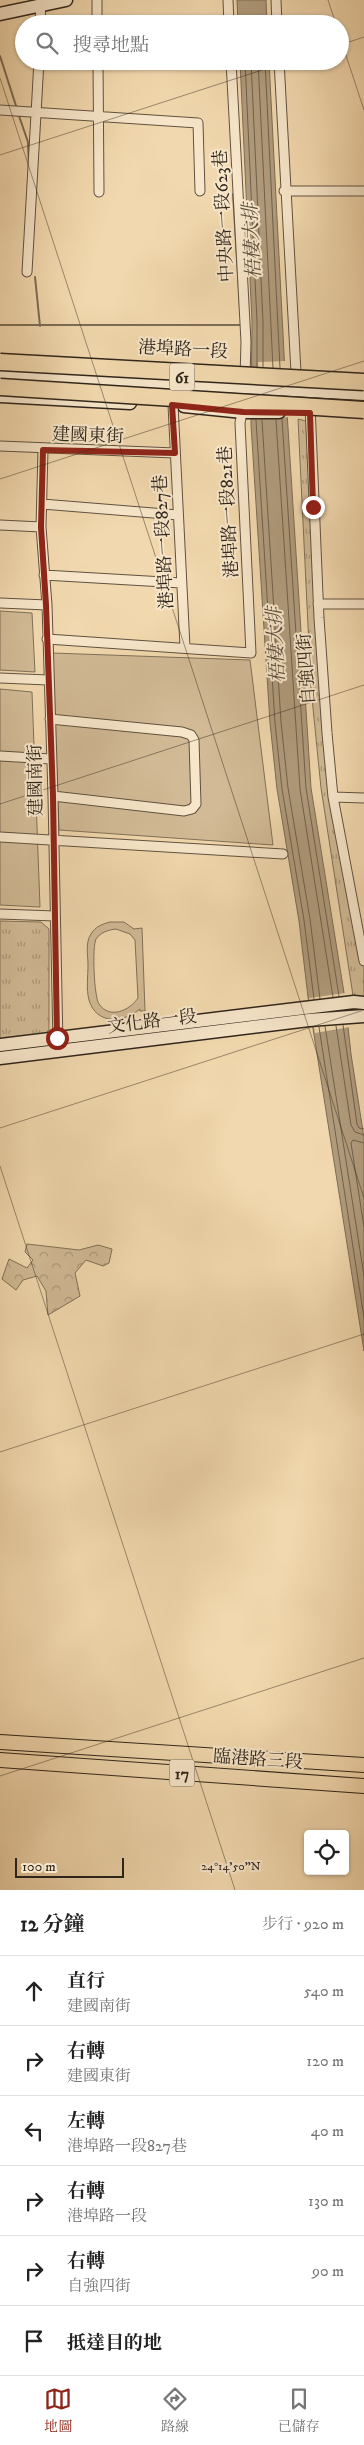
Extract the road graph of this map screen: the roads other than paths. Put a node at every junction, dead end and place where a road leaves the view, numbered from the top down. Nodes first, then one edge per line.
1 (66, 0) edge
2 (97, 0) edge
3 (228, 0) edge
4 (276, 0) edge
5 (41, 2) edge
6 (0, 14) edge
7 (40, 15) edge
8 (97, 15) edge
9 (229, 15) edge
10 (277, 15) edge
11 (39, 70) edge
12 (98, 70) edge
13 (231, 70) edge
14 (279, 70) edge
15 (0, 110) edge
16 (37, 113) junction
17 (99, 116) junction
18 (200, 191) dead end
19 (364, 191) edge
20 (99, 192) dead end
21 (284, 192) junction
22 (27, 272) dead end
23 (0, 356) edge
24 (0, 362) edge
25 (0, 368) edge
26 (246, 369) junction
27 (296, 372) junction
28 (310, 372) junction
29 (0, 374) edge
30 (364, 378) edge
31 (0, 381) edge
32 (364, 382) edge
33 (0, 387) edge
34 (364, 387) edge
35 (244, 388) junction
36 (310, 391) junction
37 (364, 394) edge
38 (0, 396) edge
39 (364, 402) edge
40 (172, 405) junction
41 (364, 410) edge
42 (243, 412) junction
43 (310, 413) junction
44 (364, 416) edge
45 (0, 446) edge
46 (43, 450) junction
47 (175, 453) junction
48 (42, 504) junction
49 (178, 515) junction
50 (0, 525) edge
51 (41, 527) junction
52 (44, 574) junction
53 (181, 583) junction
54 (0, 603) edge
55 (318, 604) junction
56 (364, 604) edge
57 (46, 605) junction
58 (48, 639) junction
59 (185, 647) junction
60 (0, 678) edge
61 (48, 680) junction
62 (50, 720) junction
63 (0, 756) edge
64 (51, 759) junction
65 (53, 796) junction
66 (333, 797) junction
67 (364, 798) edge
68 (0, 837) edge
69 (52, 839) junction
70 (283, 854) dead end
71 (0, 914) edge
72 (55, 916) junction
73 (364, 961) edge
74 (359, 1003) edge
75 (307, 1014) junction
76 (359, 1016) edge
77 (58, 1044) junction
78 (0, 1045) edge
79 (0, 1058) edge
80 (0, 1742) edge
81 (0, 1760) edge
82 (364, 1765) edge
83 (364, 1786) edge

1 - 5 street
2 - 8 street
3 - 9 street
4 - 10 street
5 - 6 street
5 - 7 street
11 - 16 street
12 - 17 street
13 - 26 street, 中央路一段623巷
14 - 21 street
15 - 16 street
16 - 17 street
16 - 22 street
17 - 18 street
17 - 20 street
19 - 21 street
21 - 27 street
23 - 26 street, 港埠路一段
24 - 32 highway, bridge
25 - 34 highway, 61
26 - 27 street, 港埠路一段
26 - 35 street, 港埠路一段821巷
27 - 28 street, 港埠路一段
28 - 30 street, 港埠路一段
28 - 36 street, 自強四街
29 - 35 street, 港埠路一段
31 - 39 highway, 61
33 - 41 highway, bridge
35 - 36 street, 港埠路一段
35 - 42 street, 港埠路一段821巷
36 - 37 street, 港埠路一段
36 - 43 street, 自強四街
38 - 40 street
40 - 42 street
40 - 47 street, 港埠路一段827巷
42 - 43 street
42 - 59 street, 港埠路一段821巷
43 - 44 street
43 - 55 street, 自強四街
45 - 46 street, 建國東街
46 - 47 street, 建國東街
46 - 48 street, 建國南街
47 - 49 street, 港埠路一段827巷
48 - 49 street
48 - 51 street, 建國南街
49 - 53 street, 港埠路一段827巷
50 - 51 street
51 - 52 street, 建國南街
52 - 53 street
52 - 57 street, 建國南街
53 - 59 street, 港埠路一段827巷
54 - 57 street
55 - 56 street
55 - 66 street, 自強四街
57 - 58 street, 建國南街
58 - 59 street
58 - 61 street, 建國南街
60 - 61 street
61 - 62 street, 建國南街
62 - 64 street, 建國南街
62 - 65 street
63 - 64 street
64 - 65 street, 建國南街
65 - 69 street, 建國南街
66 - 67 street
66 - 73 street, 自強四街
68 - 69 street
69 - 70 street
69 - 72 street, 建國南街
71 - 72 street
72 - 77 street, 建國南街
74 - 75 street
75 - 76 street
75 - 77 street, 文化路一段
77 - 78 street, 文化路一段
77 - 79 street, 文化路一段
80 - 82 main road, 臨港路三段 / 17
81 - 83 main road, 臨港路三段 / 17

